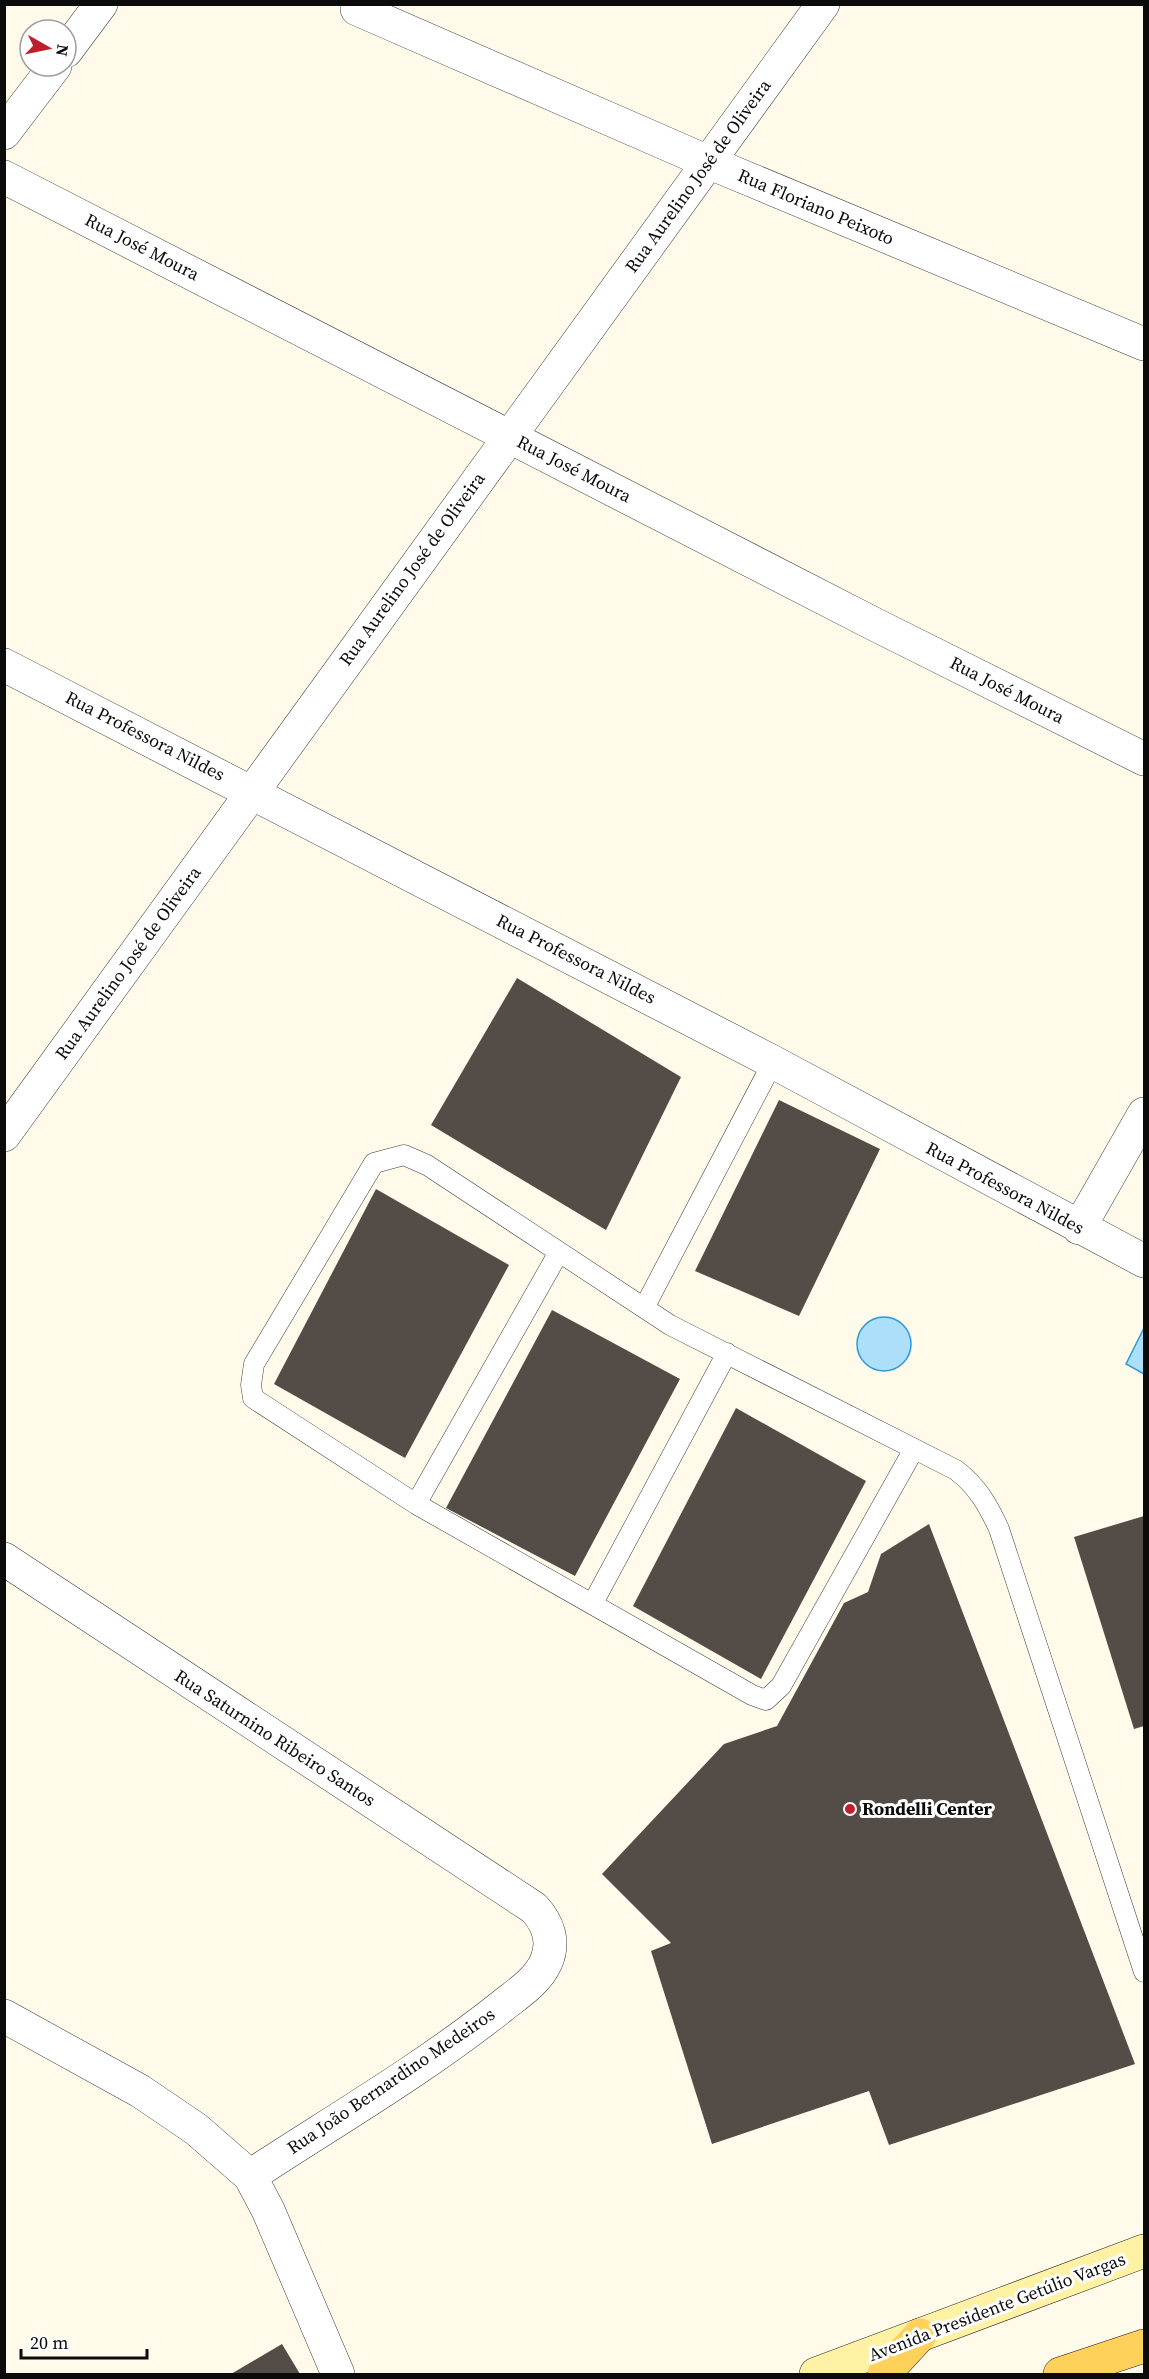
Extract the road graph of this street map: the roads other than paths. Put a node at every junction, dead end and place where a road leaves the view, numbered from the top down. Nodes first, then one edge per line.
1 (101, 4) edge
2 (823, 4) edge
3 (357, 9) dead end
4 (78, 35) edge
5 (46, 78) edge
6 (4, 133) edge
7 (708, 162) junction
8 (4, 177) edge
9 (1144, 344) edge
10 (509, 435) junction
11 (4, 665) edge
12 (1144, 759) edge
13 (252, 791) junction
14 (773, 1062) junction
15 (1144, 1114) edge
16 (4, 1136) edge
17 (1080, 1228) junction
18 (559, 1252) junction
19 (1144, 1261) edge
20 (644, 1308) junction
21 (727, 1353) junction
22 (914, 1449) junction
23 (416, 1504) junction
24 (4, 1559) edge
25 (593, 1603) junction
26 (544, 1919) joint
27 (1144, 1972) edge
28 (4, 2016) edge
29 (250, 2176) junction
30 (1144, 2251) edge
31 (920, 2335) junction
32 (1144, 2346) edge
33 (338, 2374) edge
34 (816, 2374) edge
35 (884, 2374) edge
36 (1060, 2374) edge

1 - 4 street
2 - 7 street, Rua Aurelino José de Oliveira
3 - 7 street, Rua Floriano Peixoto
5 - 6 street
7 - 9 street, Rua Floriano Peixoto
7 - 10 street, Rua Aurelino José de Oliveira
8 - 10 street, Rua José Moura
10 - 12 street, Rua José Moura
10 - 13 street, Rua Aurelino José de Oliveira
11 - 13 street, Rua Professora Nildes
13 - 14 street, Rua Professora Nildes
13 - 16 street, Rua Aurelino José de Oliveira
14 - 17 street, Rua Professora Nildes
14 - 20 lane
15 - 17 street
17 - 19 street, Rua Professora Nildes
18 - 20 lane
18 - 23 lane
18 - 23 lane
20 - 21 lane
21 - 22 lane
21 - 25 lane
22 - 25 lane
22 - 27 lane
23 - 25 lane
24 - 26 street, Rua Saturnino Ribeiro Santos
26 - 29 street, Rua João Bernardino Medeiros
28 - 29 street
29 - 33 street
30 - 31 street, Avenida Presidente Getúlio Vargas
31 - 34 street, Avenida Presidente Getúlio Vargas
31 - 35 main road
32 - 36 main road

